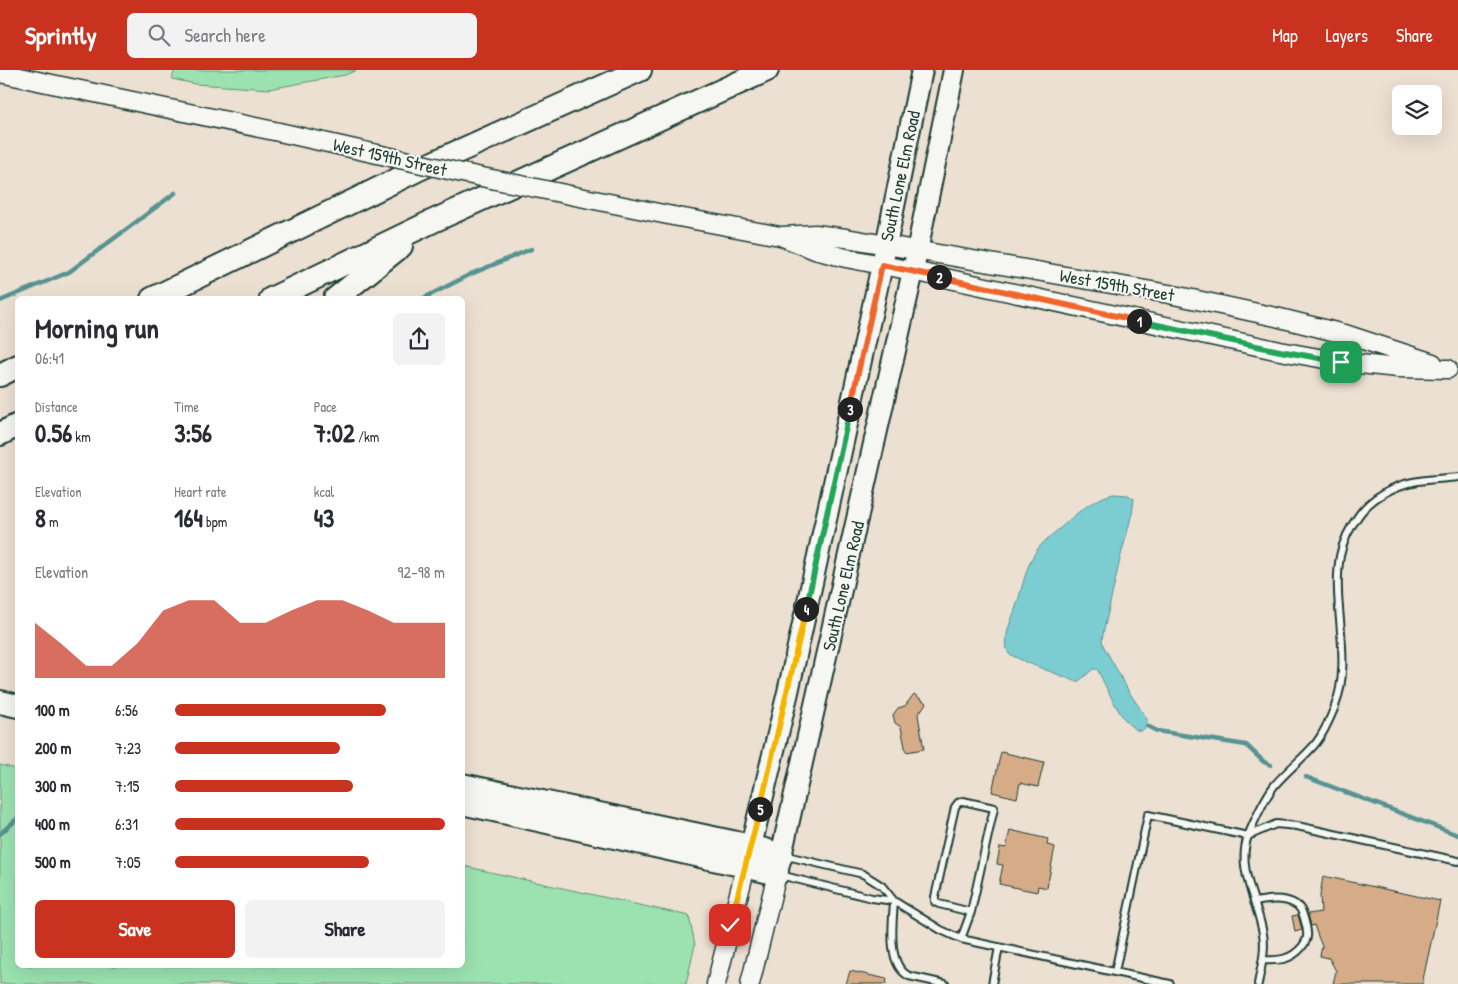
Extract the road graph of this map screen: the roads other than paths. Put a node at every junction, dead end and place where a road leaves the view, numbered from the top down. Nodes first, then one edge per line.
1 (640, 70) edge
2 (767, 70) edge
3 (922, 70) edge
4 (954, 71) edge
5 (0, 73) edge
6 (432, 222) junction
7 (780, 236) junction
8 (886, 244) junction
9 (917, 250) junction
10 (882, 265) junction
11 (913, 271) junction
12 (158, 296) edge
13 (278, 296) edge
14 (339, 296) edge
15 (15, 368) edge
16 (1453, 370) edge
17 (0, 375) edge
18 (15, 427) edge
19 (0, 434) edge
20 (1458, 477) edge
21 (0, 702) edge
22 (15, 705) edge
23 (465, 786) edge
24 (465, 804) edge
25 (1248, 836) junction
26 (748, 856) junction
27 (1458, 861) edge
28 (780, 865) junction
29 (894, 901) junction
30 (1254, 902) junction
31 (971, 912) junction
32 (961, 939) junction
33 (1000, 947) junction
34 (1263, 960) junction
35 (1115, 972) junction
36 (716, 984) edge
37 (750, 984) edge
38 (945, 984) edge
39 (992, 984) edge
40 (1170, 984) edge
41 (1258, 984) edge

1 - 12 highway
2 - 6 highway
3 - 8 main road, South Lone Elm Road
4 - 9 main road, South Lone Elm Road
5 - 7 street, West 159th Street, bridge
6 - 13 highway
6 - 14 highway
7 - 8 street, West 159th Street
7 - 10 street, West 159th Street
8 - 9 street, West 159th Street
8 - 10 main road, South Lone Elm Road
9 - 11 main road, South Lone Elm Road
9 - 16 street, West 159th Street
10 - 11 street, West 159th Street
10 - 26 main road, South Lone Elm Road
11 - 16 street, West 159th Street
11 - 28 main road, South Lone Elm Road
15 - 17 highway
18 - 19 highway
20 - 25 lane
21 - 22 highway
23 - 26 highway
24 - 26 highway
25 - 27 lane
25 - 30 lane
25 - 35 lane
26 - 28 highway
26 - 36 street, South Lone Elm Road
28 - 29 lane
28 - 29 lane
28 - 37 street, South Lone Elm Road
29 - 32 lane
29 - 38 lane
30 - 34 lane
30 - 34 lane
31 - 31 lane
31 - 32 lane
32 - 33 lane
33 - 35 lane
33 - 39 lane
34 - 41 lane
35 - 40 lane

